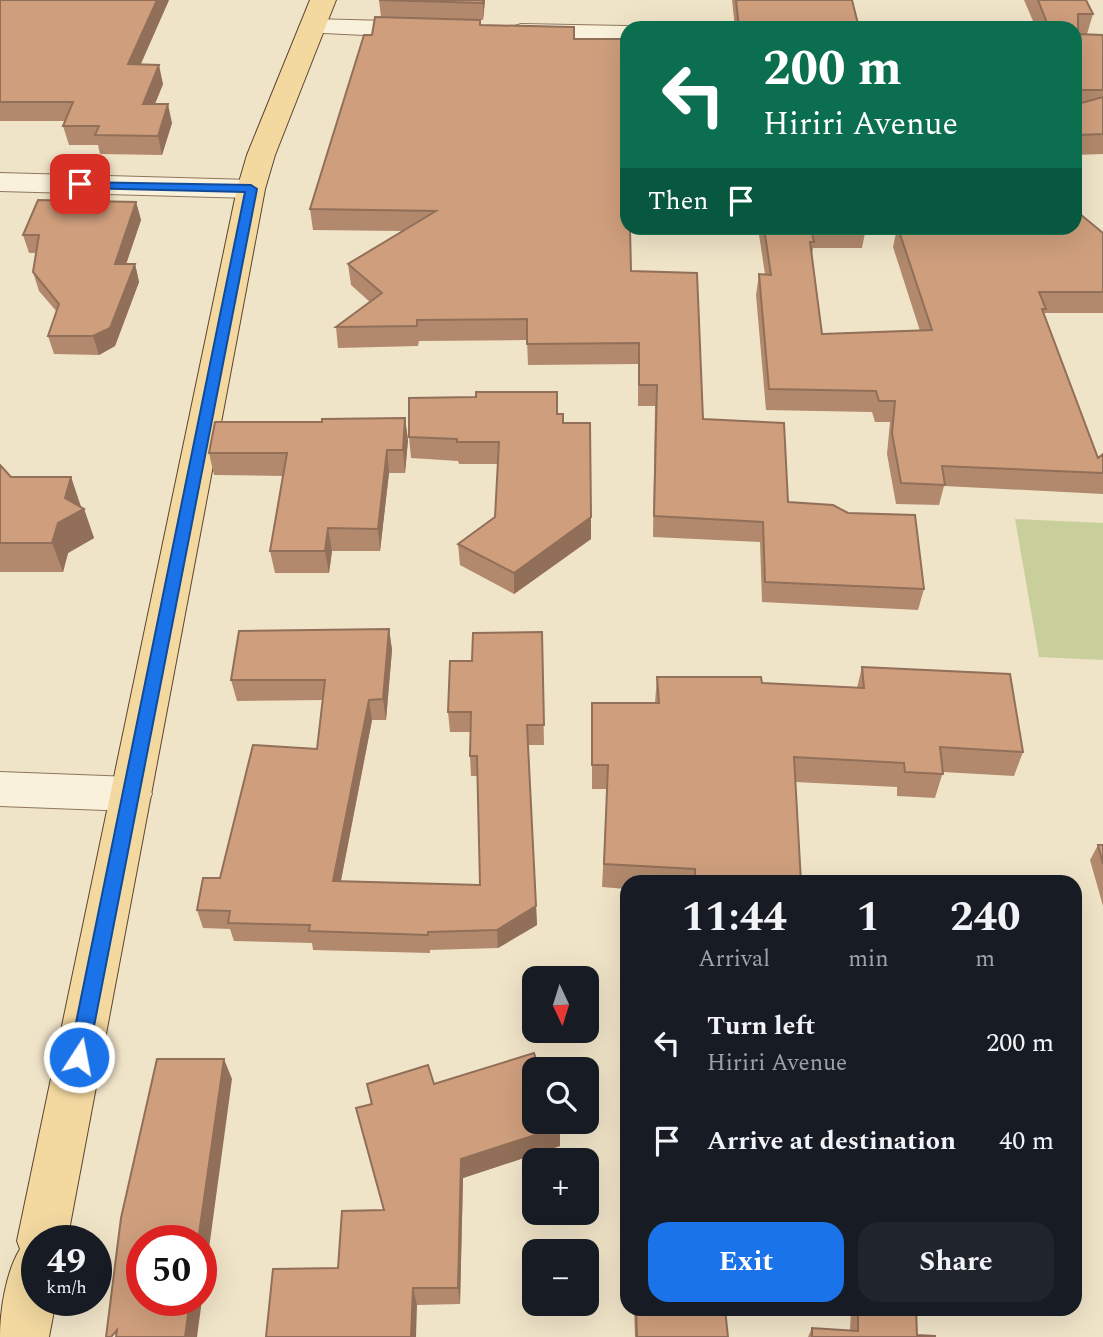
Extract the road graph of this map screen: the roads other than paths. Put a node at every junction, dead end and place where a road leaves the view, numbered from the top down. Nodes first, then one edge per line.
1 (318, 13) edge
2 (451, 30) edge
3 (492, 31) edge
4 (620, 34) edge
5 (0, 182) edge
6 (251, 189) junction
7 (0, 789) edge
8 (131, 794) junction
9 (45, 1225) edge
10 (27, 1316) edge
11 (23, 1337) edge

1 - 2 street
1 - 6 main road
3 - 4 street
5 - 6 street
6 - 8 main road
7 - 8 street
8 - 9 main road
10 - 11 main road

